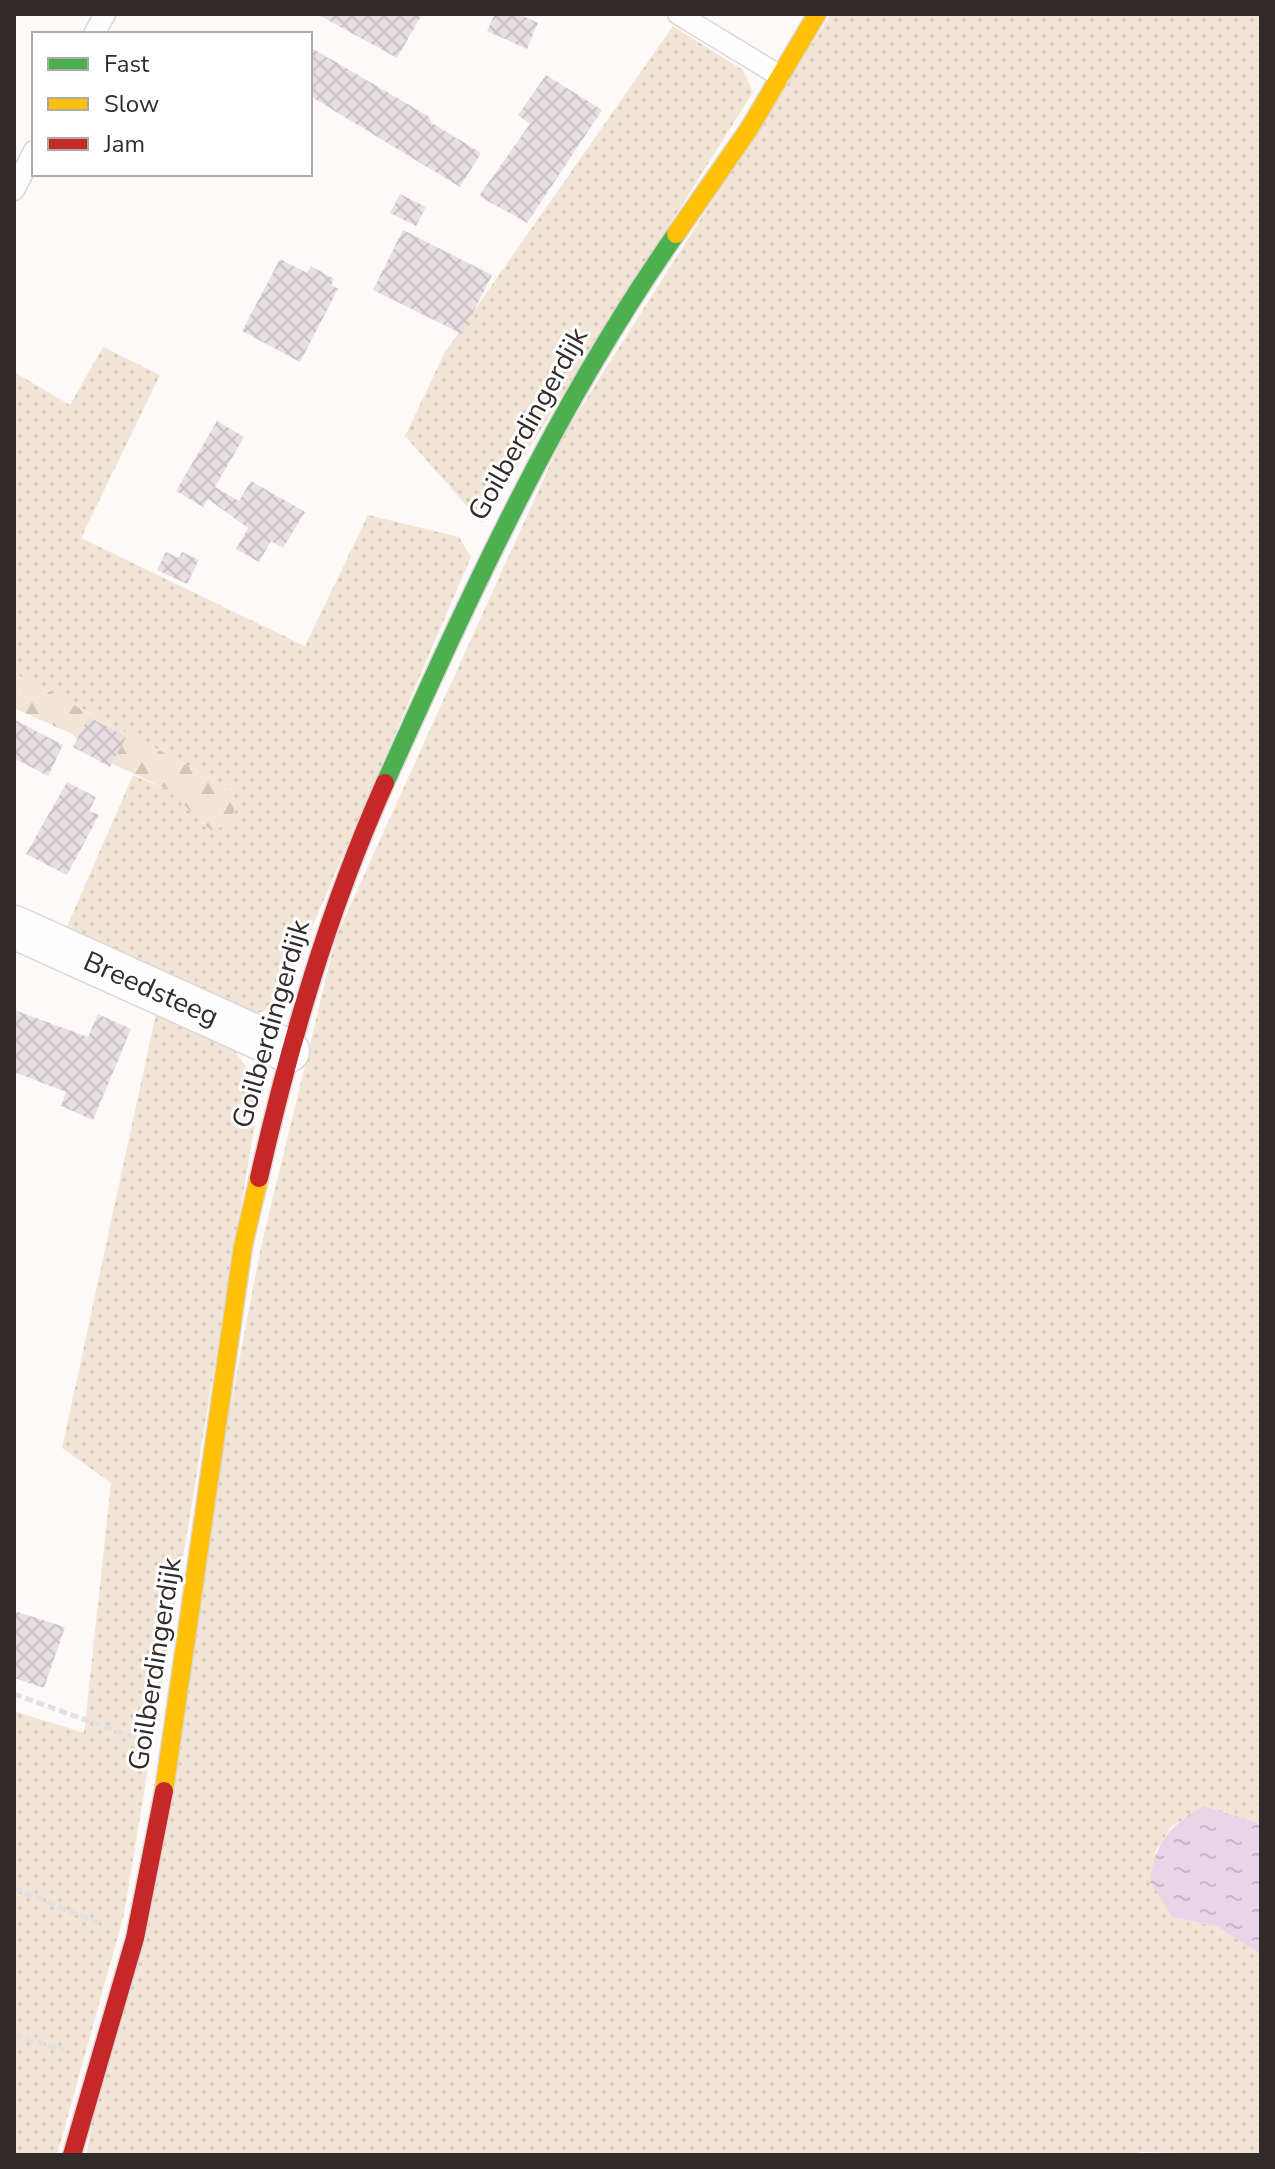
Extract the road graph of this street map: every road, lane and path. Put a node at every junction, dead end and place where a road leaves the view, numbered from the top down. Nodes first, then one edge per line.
1 (105, 14) edge
2 (678, 14) edge
3 (817, 14) edge
4 (95, 32) edge
5 (780, 76) junction
6 (32, 155) edge
7 (14, 190) edge
8 (14, 927) edge
9 (288, 1051) junction
10 (14, 1694) edge
11 (172, 1751) junction
12 (14, 1888) edge
13 (135, 1938) junction
14 (14, 2035) edge
15 (100, 2061) junction
16 (72, 2155) edge

1 - 4 lane
2 - 5 lane
3 - 5 street, Goilberdingerdijk
5 - 9 street, Goilberdingerdijk
6 - 7 lane
8 - 9 street, Breedsteeg
9 - 11 street, Goilberdingerdijk
10 - 11 path
11 - 13 street, Goilberdingerdijk
12 - 13 path
13 - 15 street, Goilberdingerdijk
14 - 15 path
15 - 16 street, Goilberdingerdijk

